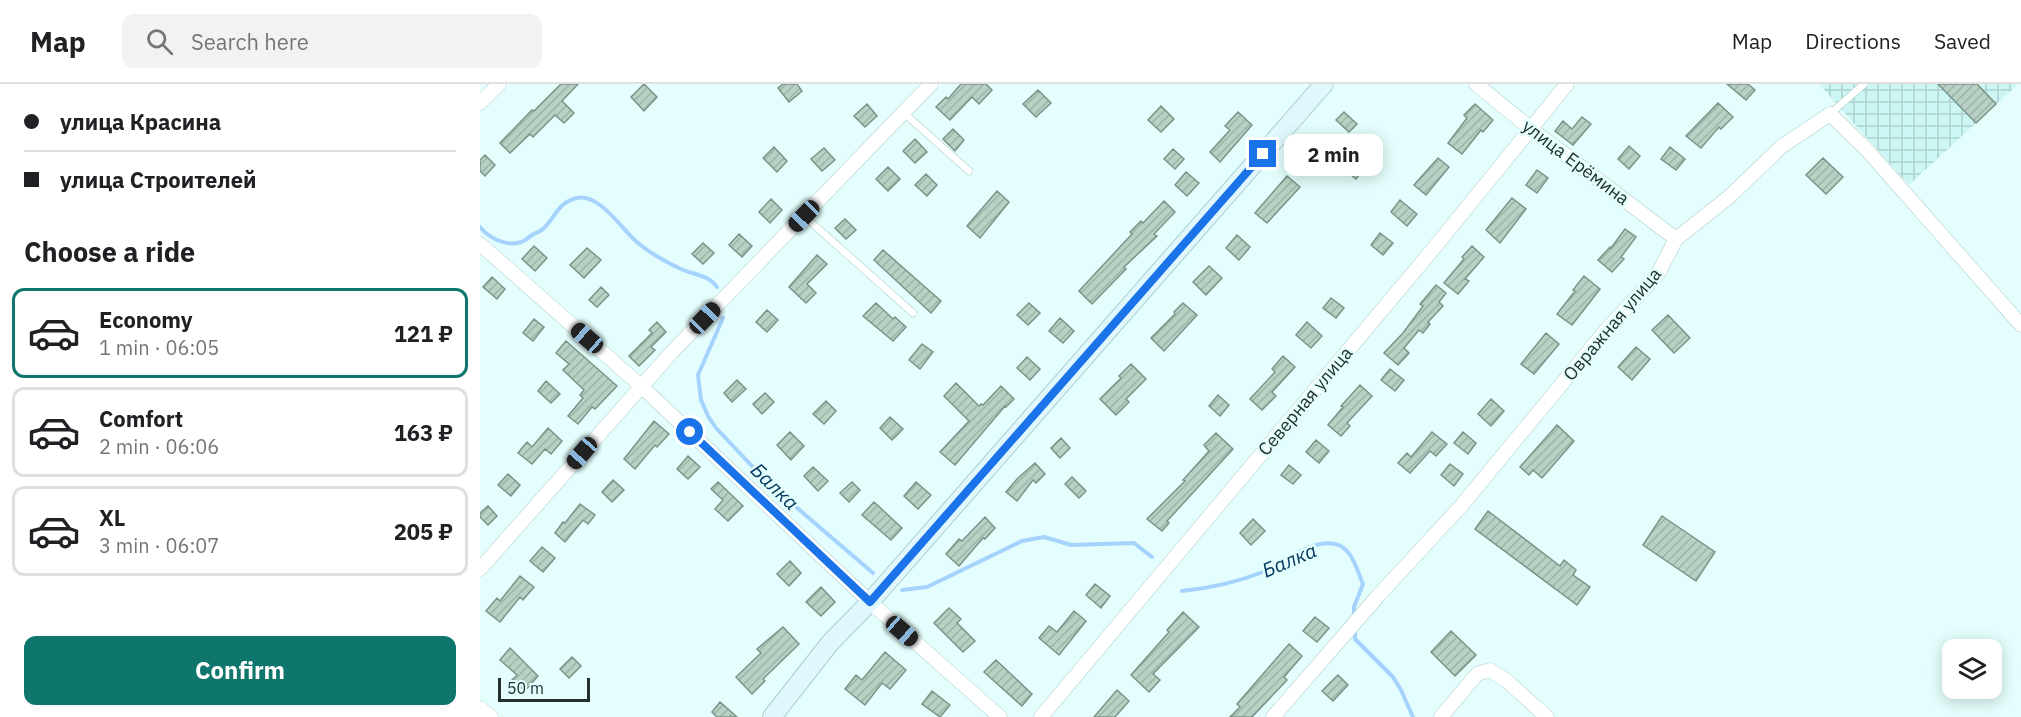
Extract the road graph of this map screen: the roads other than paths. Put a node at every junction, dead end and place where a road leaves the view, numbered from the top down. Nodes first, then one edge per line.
1 (499, 84) edge
2 (930, 84) edge
3 (1324, 84) edge
4 (1476, 84) edge
5 (1567, 84) edge
6 (1864, 84) edge
7 (480, 104) edge
8 (904, 113) junction
9 (1830, 114) junction
10 (1530, 128) junction
11 (969, 171) dead end
12 (804, 216) junction
13 (1676, 239) junction
14 (480, 244) edge
15 (913, 313) dead end
16 (2021, 324) edge
17 (641, 386) junction
18 (480, 569) edge
19 (870, 602) junction
20 (480, 708) edge
21 (491, 717) edge
22 (772, 717) edge
23 (1000, 717) edge
24 (1041, 717) edge
25 (1273, 717) edge
26 (1441, 717) edge
27 (1547, 717) edge

1 - 7 street
2 - 8 street
3 - 19 street
4 - 10 street, улица Ерёмина
5 - 10 street, Северная улица
6 - 9 lane
8 - 11 lane
8 - 12 street
9 - 13 street, Овражная улица
9 - 16 street
10 - 13 street, улица Ерёмина
10 - 24 street, Северная улица
12 - 15 lane
12 - 17 street
13 - 25 street, Овражная улица
14 - 17 street
17 - 18 street
17 - 19 street
19 - 22 street
19 - 23 street
20 - 21 street
26 - 27 street

